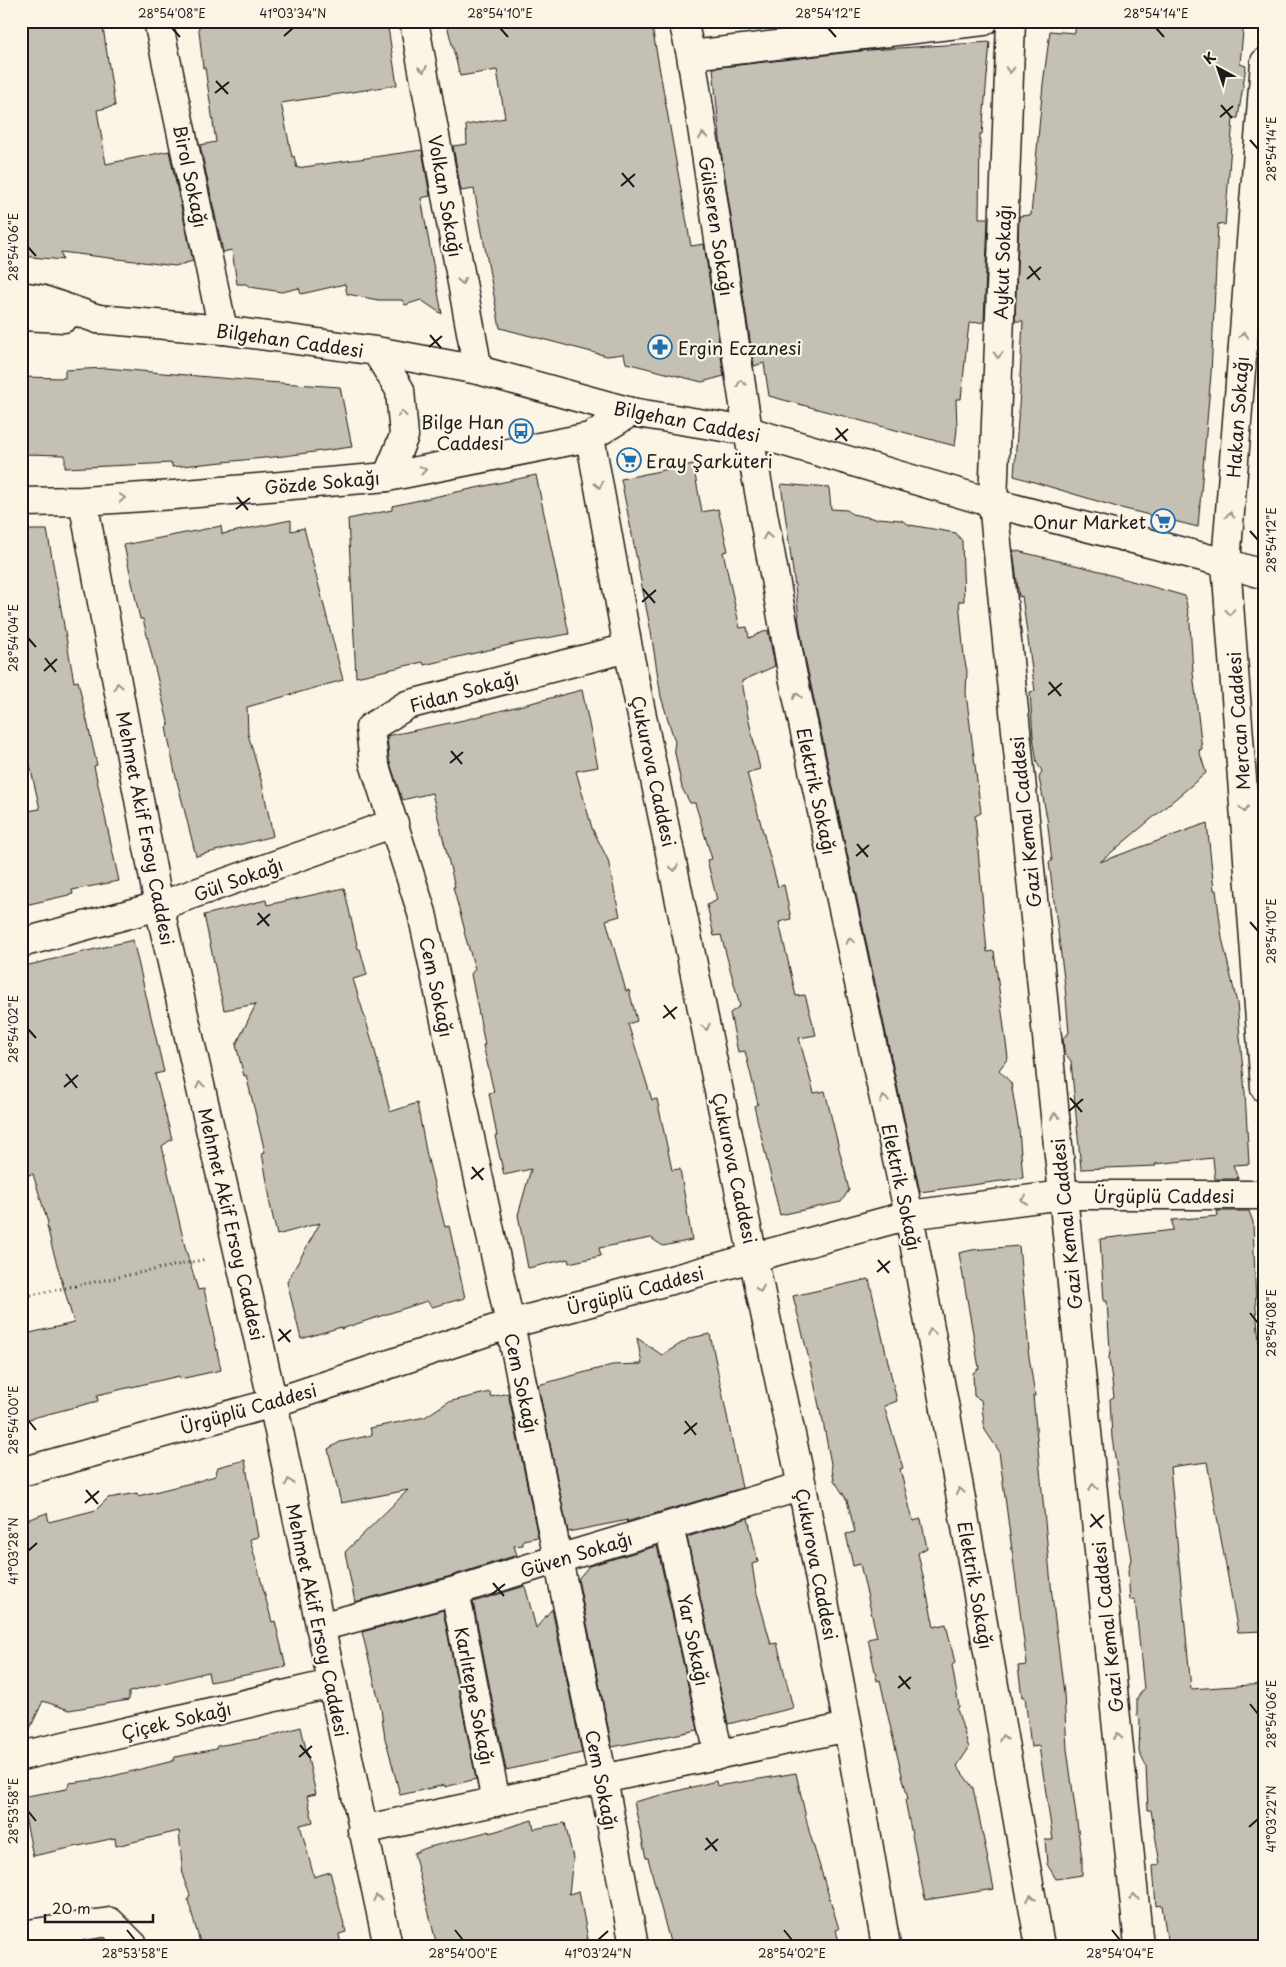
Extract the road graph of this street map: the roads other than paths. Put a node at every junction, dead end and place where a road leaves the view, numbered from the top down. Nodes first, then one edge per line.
1 (158, 21) edge
2 (414, 21) edge
3 (683, 21) edge
4 (984, 21) edge
5 (1012, 21) edge
6 (691, 55) junction
7 (1265, 62) edge
8 (21, 296) edge
9 (21, 316) edge
10 (98, 319) junction
11 (223, 330) junction
12 (376, 351) junction
13 (478, 370) junction
14 (631, 412) junction
15 (748, 431) junction
16 (590, 437) junction
17 (387, 477) junction
18 (83, 501) junction
19 (21, 502) edge
20 (993, 503) junction
21 (1226, 563) junction
22 (1265, 575) edge
23 (628, 648) junction
24 (394, 823) junction
25 (160, 906) junction
26 (21, 943) edge
27 (1265, 1088) edge
28 (1265, 1194) edge
29 (1063, 1195) junction
30 (909, 1216) junction
31 (753, 1257) junction
32 (510, 1324) junction
33 (273, 1403) junction
34 (21, 1472) edge
35 (802, 1486) junction
36 (669, 1526) junction
37 (558, 1559) junction
38 (455, 1591) junction
39 (320, 1627) junction
40 (331, 1684) junction
41 (848, 1727) junction
42 (719, 1754) junction
43 (21, 1756) edge
44 (602, 1779) junction
45 (496, 1802) junction
46 (362, 1830) junction
47 (21, 1934) edge
48 (134, 1946) edge
49 (388, 1946) edge
50 (634, 1946) edge
51 (886, 1946) edge
52 (1040, 1946) edge
53 (1139, 1946) edge

1 - 11 street, Birol Sokağı
2 -> 13 street, Volkan Sokağı
3 - 6 street, Gülseren Sokağı
4 - 6 street
5 -> 20 street, Aykut Sokağı
15 -> 6 street, Gülseren Sokağı
21 -> 7 street, Hakan Sokağı
8 - 10 street, Bilgehan Caddesi
9 - 10 street, Bilgehan Caddesi
10 - 11 street, Bilgehan Caddesi
11 - 12 street, Bilgehan Caddesi
12 - 13 street, Bilgehan Caddesi
17 -> 12 street
13 - 14 street, Bilgehan Caddesi
14 - 15 street, Bilgehan Caddesi
14 - 16 street
15 - 20 street, Bilgehan Caddesi
30 -> 15 street, Elektrik Sokağı
17 -> 16 street, Gözde Sokağı
16 -> 23 street, Çukurova Caddesi
18 -> 17 street, Gözde Sokağı
18 - 19 street, Gözde Sokağı
25 -> 18 street, Mehmet Akif Ersoy Caddesi
20 - 21 street, Bilgehan Caddesi
29 -> 20 street, Gazi Kemal Caddesi
21 - 22 street, Bilgehan Caddesi
21 -> 27 street, Mercan Caddesi
23 - 24 street, Fidan Sokağı
23 -> 31 street, Çukurova Caddesi
24 - 25 street, Gül Sokağı
24 - 32 street, Cem Sokağı
25 - 26 street, Gül Sokağı
33 -> 25 street, Mehmet Akif Ersoy Caddesi
28 - 29 street, Ürgüplü Caddesi
29 -> 30 street, Ürgüplü Caddesi
53 -> 29 street, Gazi Kemal Caddesi
30 - 31 street, Ürgüplü Caddesi
52 -> 30 street, Elektrik Sokağı
31 - 32 street, Ürgüplü Caddesi
31 -> 35 street, Çukurova Caddesi
32 - 33 street, Ürgüplü Caddesi
32 - 37 street, Cem Sokağı
33 - 34 street, Ürgüplü Caddesi
39 -> 33 street, Mehmet Akif Ersoy Caddesi
35 - 36 street, Güven Sokağı
35 - 41 street, Çukurova Caddesi
36 - 37 street, Güven Sokağı
36 - 42 street, Yar Sokağı
37 - 38 street, Güven Sokağı
37 - 44 street, Cem Sokağı
38 - 39 street, Güven Sokağı
38 - 45 street, Karlıtepe Sokağı
39 - 40 street, Mehmet Akif Ersoy Caddesi
40 - 43 street, Çiçek Sokağı
40 - 46 street, Mehmet Akif Ersoy Caddesi
41 - 42 street
41 - 51 street, Çukurova Caddesi
42 - 44 street
44 - 45 street
44 - 50 street, Cem Sokağı
45 - 46 street
49 -> 46 street, Mehmet Akif Ersoy Caddesi
47 - 48 street

